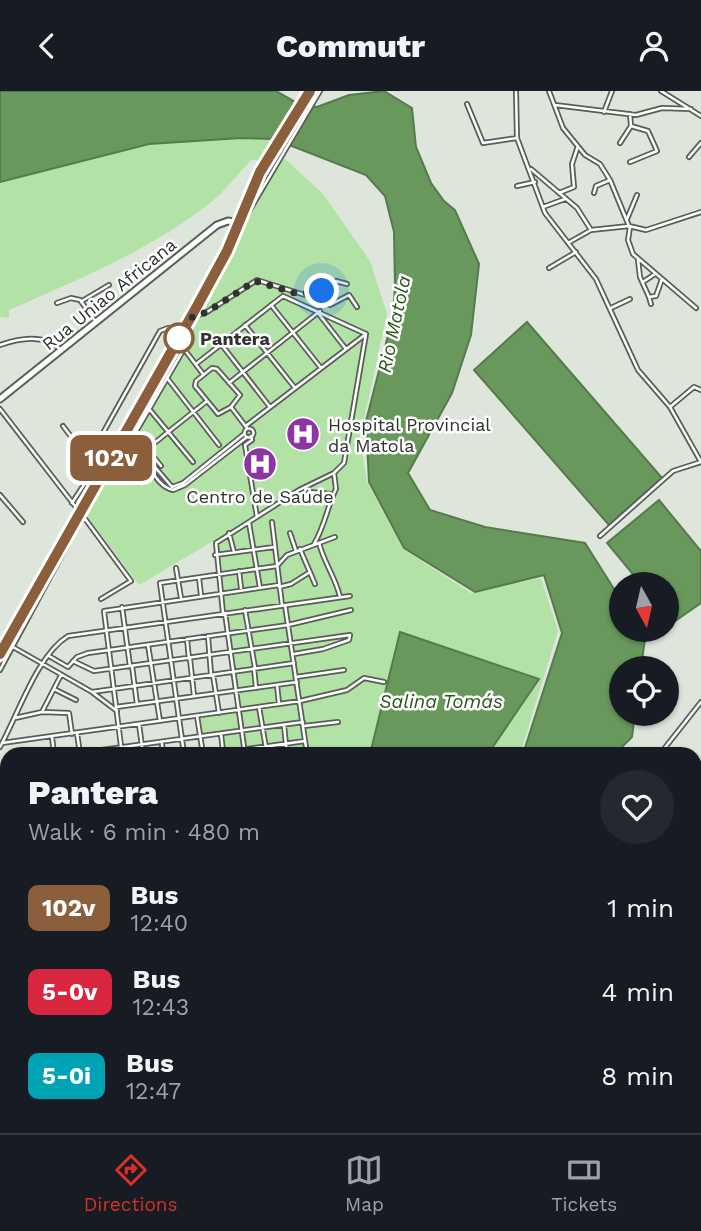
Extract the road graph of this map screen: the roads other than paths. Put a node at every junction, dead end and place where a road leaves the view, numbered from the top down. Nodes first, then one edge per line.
1 (310, 91) edge
2 (320, 91) edge
3 (516, 91) edge
4 (549, 91) edge
5 (612, 91) edge
6 (661, 91) edge
7 (467, 104) dead end
8 (555, 105) junction
9 (691, 109) junction
10 (604, 112) junction
11 (631, 114) junction
12 (701, 116) edge
13 (631, 126) junction
14 (517, 138) junction
15 (620, 143) dead end
16 (701, 143) edge
17 (578, 146) junction
18 (690, 156) dead end
19 (630, 162) dead end
20 (531, 169) junction
21 (610, 180) junction
22 (535, 183) junction
23 (517, 186) dead end
24 (559, 193) junction
25 (594, 193) dead end
26 (638, 195) dead end
27 (565, 199) junction
28 (543, 207) junction
29 (701, 212) edge
30 (627, 219) junction
31 (239, 223) junction
32 (630, 226) junction
33 (592, 230) junction
34 (234, 235) junction
35 (567, 244) junction
36 (576, 252) junction
37 (638, 260) junction
38 (549, 268) dead end
39 (656, 273) junction
40 (662, 279) junction
41 (643, 282) junction
42 (347, 284) dead end
43 (109, 285) dead end
44 (320, 292) junction
45 (649, 296) junction
46 (630, 299) dead end
47 (82, 301) junction
48 (57, 303) dead end
49 (652, 304) dead end
50 (271, 305) junction
51 (356, 307) dead end
52 (611, 308) junction
53 (696, 308) dead end
54 (319, 312) junction
55 (190, 318) junction
56 (96, 322) junction
57 (245, 325) junction
58 (293, 333) junction
59 (366, 334) junction
60 (180, 338) junction
61 (221, 344) junction
62 (0, 345) edge
63 (184, 349) junction
64 (346, 349) junction
65 (61, 350) junction
66 (267, 353) junction
67 (196, 364) junction
68 (321, 368) junction
69 (243, 372) junction
70 (204, 375) junction
71 (167, 378) junction
72 (229, 383) junction
73 (295, 388) junction
74 (701, 390) edge
75 (0, 399) edge
76 (207, 401) junction
77 (231, 407) junction
78 (270, 407) junction
79 (670, 407) junction
80 (0, 409) edge
81 (149, 409) junction
82 (193, 412) junction
83 (131, 422) junction
84 (63, 426) dead end
85 (246, 427) junction
86 (168, 432) junction
87 (103, 433) dead end
88 (248, 436) junction
89 (120, 440) junction
90 (130, 443) junction
91 (219, 445) dead end
92 (147, 449) junction
93 (114, 453) junction
94 (193, 462) dead end
95 (161, 466) dead end
96 (94, 467) junction
97 (334, 473) junction
98 (304, 488) junction
99 (331, 494) junction
100 (0, 495) edge
101 (72, 503) junction
102 (82, 513) junction
103 (257, 517) junction
104 (23, 522) dead end
105 (272, 522) dead end
106 (249, 523) junction
107 (229, 533) junction
108 (290, 533) dead end
109 (600, 536) dead end
110 (335, 537) dead end
111 (316, 543) junction
112 (275, 547) junction
113 (255, 549) junction
114 (300, 549) junction
115 (296, 551) junction
116 (234, 552) junction
117 (215, 555) junction
118 (277, 566) junction
119 (176, 568) dead end
120 (258, 568) junction
121 (239, 571) junction
122 (310, 572) junction
123 (218, 574) junction
124 (198, 576) junction
125 (178, 580) junction
126 (315, 584) dead end
127 (279, 586) junction
128 (260, 588) junction
129 (241, 590) junction
130 (220, 593) junction
131 (201, 595) junction
132 (350, 596) dead end
133 (340, 597) junction
134 (181, 598) junction
135 (101, 599) dead end
136 (162, 601) junction
137 (283, 605) junction
138 (122, 607) junction
139 (245, 610) junction
140 (352, 610) dead end
141 (224, 613) junction
142 (164, 621) junction
143 (288, 625) junction
144 (125, 627) junction
145 (107, 629) junction
146 (248, 631) junction
147 (228, 633) junction
148 (208, 636) junction
149 (187, 639) junction
150 (167, 642) junction
151 (291, 644) junction
152 (148, 645) junction
153 (13, 647) junction
154 (128, 647) junction
155 (108, 650) junction
156 (251, 650) junction
157 (230, 653) junction
158 (0, 654) edge
159 (293, 654) junction
160 (48, 656) junction
161 (210, 657) junction
162 (190, 659) junction
163 (73, 661) junction
164 (169, 661) junction
165 (294, 663) junction
166 (150, 664) junction
167 (42, 665) junction
168 (131, 666) junction
169 (254, 668) junction
170 (111, 669) junction
171 (0, 670) edge
172 (344, 670) dead end
173 (233, 671) junction
174 (212, 674) junction
175 (61, 675) junction
176 (193, 677) junction
177 (296, 677) junction
178 (172, 680) junction
179 (153, 682) junction
180 (297, 682) junction
181 (384, 682) dead end
182 (135, 685) junction
183 (276, 685) junction
184 (114, 688) junction
185 (256, 688) junction
186 (54, 689) junction
187 (235, 691) junction
188 (92, 692) junction
189 (216, 693) junction
190 (194, 696) junction
191 (175, 699) junction
192 (76, 700) dead end
193 (300, 701) junction
194 (156, 702) junction
195 (701, 702) edge
196 (137, 704) junction
197 (279, 704) junction
198 (259, 707) junction
199 (116, 709) junction
200 (237, 711) junction
201 (42, 712) junction
202 (219, 713) junction
203 (197, 716) junction
204 (15, 718) junction
205 (178, 718) junction
206 (160, 721) junction
207 (338, 722) dead end
208 (139, 724) junction
209 (304, 724) junction
210 (284, 725) junction
211 (119, 727) junction
212 (263, 728) junction
213 (241, 731) junction
214 (74, 733) junction
215 (221, 734) junction
216 (200, 736) junction
217 (51, 737) junction
218 (181, 739) junction
219 (305, 741) junction
220 (161, 742) junction
221 (285, 744) junction
222 (1, 745) edge
223 (142, 745) junction
224 (265, 746) junction
225 (53, 747) edge
226 (78, 747) edge
227 (121, 747) joint
228 (162, 747) edge
229 (183, 747) edge
230 (202, 747) edge
231 (222, 747) edge
232 (243, 747) edge
233 (262, 747) edge
234 (285, 747) edge
235 (306, 747) edge
236 (666, 747) edge

1 - 31 main road
2 - 34 street
3 - 14 street
4 - 8 street
5 - 10 street
6 - 9 street
7 - 14 street
8 - 10 street
8 - 17 street
9 - 11 street
9 - 12 street
10 - 11 street
11 - 13 street
13 - 15 street
13 - 19 street
14 - 20 street
16 - 18 street
17 - 21 street
17 - 24 street
20 - 22 street
20 - 24 street
21 - 25 street
21 - 30 street
22 - 23 street
22 - 28 street
24 - 27 street
26 - 30 street
27 - 28 street
27 - 33 street
28 - 35 street
29 - 32 street
30 - 32 street
31 - 34 main road
31 - 56 main road, Rua Uniao Africana
32 - 33 street
32 - 37 street
33 - 35 street
34 - 55 main road
35 - 36 street
36 - 38 street
36 - 52 street
37 - 39 street
37 - 41 street
39 - 40 street
39 - 41 street
40 - 45 street
40 - 53 street
41 - 45 street
42 - 44 street
43 - 47 street
44 - 51 street
44 - 55 street
45 - 49 street
46 - 52 street
47 - 48 street
47 - 56 street
50 - 54 street
50 - 57 street
50 - 58 street
52 - 79 street
54 - 58 street
54 - 59 street
54 - 64 street
55 - 60 main road
56 - 65 main road, Rua Uniao Africana
57 - 61 street
57 - 66 street
58 - 66 street
58 - 68 street
59 - 64 street
59 - 97 street
60 - 63 street
60 - 83 main road
60 - 87 street
61 - 67 street
61 - 69 street
62 - 65 street
63 - 67 street
63 - 71 street
64 - 68 street
65 - 75 main road, Rua Uniao Africana
66 - 69 street
66 - 73 street
67 - 70 street
68 - 73 street
69 - 72 street
69 - 78 street
70 - 72 street
70 - 76 street
71 - 81 street
71 - 82 street
72 - 77 street
73 - 78 street
74 - 79 street
76 - 77 street
76 - 82 street
77 - 85 street
78 - 85 street
79 - 109 street
80 - 101 street
81 - 86 street
81 - 92 street
82 - 86 street
82 - 91 street
83 - 89 main road
83 - 90 main road
84 - 96 street
85 - 88 street
85 - 88 street
86 - 92 street
86 - 94 street
88 - 90 street
88 - 103 street
89 - 90 street
89 - 93 main road
89 - 96 street
90 - 93 main road
92 - 95 street
93 - 102 main road
96 - 101 street
97 - 98 street
97 - 99 street
98 - 99 street
98 - 103 street
99 - 111 street
100 - 104 street
101 - 102 street
102 - 135 street
102 - 153 street
102 - 158 main road
103 - 106 street
105 - 112 street
106 - 107 street
106 - 113 street
107 - 116 street
107 - 117 street
108 - 115 street
110 - 111 street
111 - 114 street
111 - 133 street
112 - 113 street
112 - 118 street
113 - 116 street
113 - 120 street
114 - 115 street
114 - 122 street
115 - 118 street
116 - 117 street
117 - 123 street
118 - 120 street
118 - 127 street
119 - 125 street
120 - 121 street
120 - 128 street
121 - 123 street
121 - 129 street
122 - 126 street
122 - 127 street
123 - 124 street
123 - 130 street
124 - 125 street
124 - 131 street
125 - 134 street
125 - 136 street
127 - 128 street
127 - 137 street
128 - 129 street
129 - 130 street
130 - 131 street
130 - 141 street
131 - 134 street
132 - 133 street
133 - 137 street
134 - 136 street
136 - 138 street
136 - 142 street
137 - 139 street
137 - 143 street
138 - 144 street
138 - 145 street
139 - 141 street
139 - 146 street
140 - 143 street
141 - 142 street
141 - 147 street
142 - 144 street
142 - 150 street
143 - 146 street
143 - 151 street
144 - 145 street
144 - 154 street
145 - 155 street
145 - 160 street
146 - 147 street
146 - 156 street
147 - 148 street
147 - 157 street
148 - 149 street
148 - 161 street
149 - 150 street
149 - 162 street
150 - 152 street
150 - 164 street
151 - 156 street
151 - 159 street
151 - 159 street
152 - 154 street
152 - 166 street
153 - 167 street
153 - 171 street
154 - 155 street
154 - 168 street
155 - 163 street
155 - 170 street
156 - 157 street
156 - 169 street
157 - 161 street
157 - 173 street
159 - 165 street
160 - 163 street
160 - 167 street
161 - 162 street
161 - 174 street
162 - 164 street
162 - 176 street
163 - 170 street
164 - 166 street
164 - 178 street
165 - 169 street
165 - 177 street
166 - 168 street
166 - 179 street
167 - 175 street
167 - 204 street
168 - 170 street
168 - 182 street
169 - 173 street
169 - 185 street
170 - 184 street
172 - 177 street
173 - 174 street
173 - 187 street
174 - 176 street
174 - 189 street
175 - 186 street
175 - 188 street
176 - 178 street
176 - 190 street
177 - 180 street
178 - 179 street
178 - 191 street
179 - 182 street
179 - 194 street
180 - 183 street
180 - 193 street
181 - 193 street
182 - 184 street
182 - 196 street
183 - 185 street
183 - 197 street
184 - 188 street
184 - 199 street
185 - 187 street
186 - 192 street
186 - 201 street
187 - 189 street
187 - 200 street
188 - 199 street
189 - 190 street
189 - 202 street
190 - 191 street
191 - 194 street
191 - 205 street
193 - 197 street
193 - 209 street
194 - 196 street
194 - 206 street
195 - 236 street
196 - 199 street
197 - 198 street
198 - 200 street
198 - 212 street
199 - 211 street
200 - 202 street
200 - 213 street
201 - 204 street
201 - 214 street
202 - 203 street
203 - 205 street
203 - 216 street
204 - 222 street
205 - 206 street
205 - 218 street
206 - 208 street
207 - 209 street
208 - 211 street
208 - 223 street
209 - 210 street
209 - 219 street
210 - 212 street
210 - 221 street
211 - 214 street
211 - 227 street
212 - 213 street
212 - 224 street
213 - 215 street
213 - 232 street
214 - 217 street
214 - 226 street
215 - 216 street
215 - 231 street
216 - 218 street
216 - 230 street
217 - 222 street
217 - 225 street
218 - 220 street
218 - 229 street
219 - 221 street
219 - 235 street
220 - 223 street
220 - 228 street
221 - 224 street
221 - 234 street
223 - 227 street
224 - 233 street

